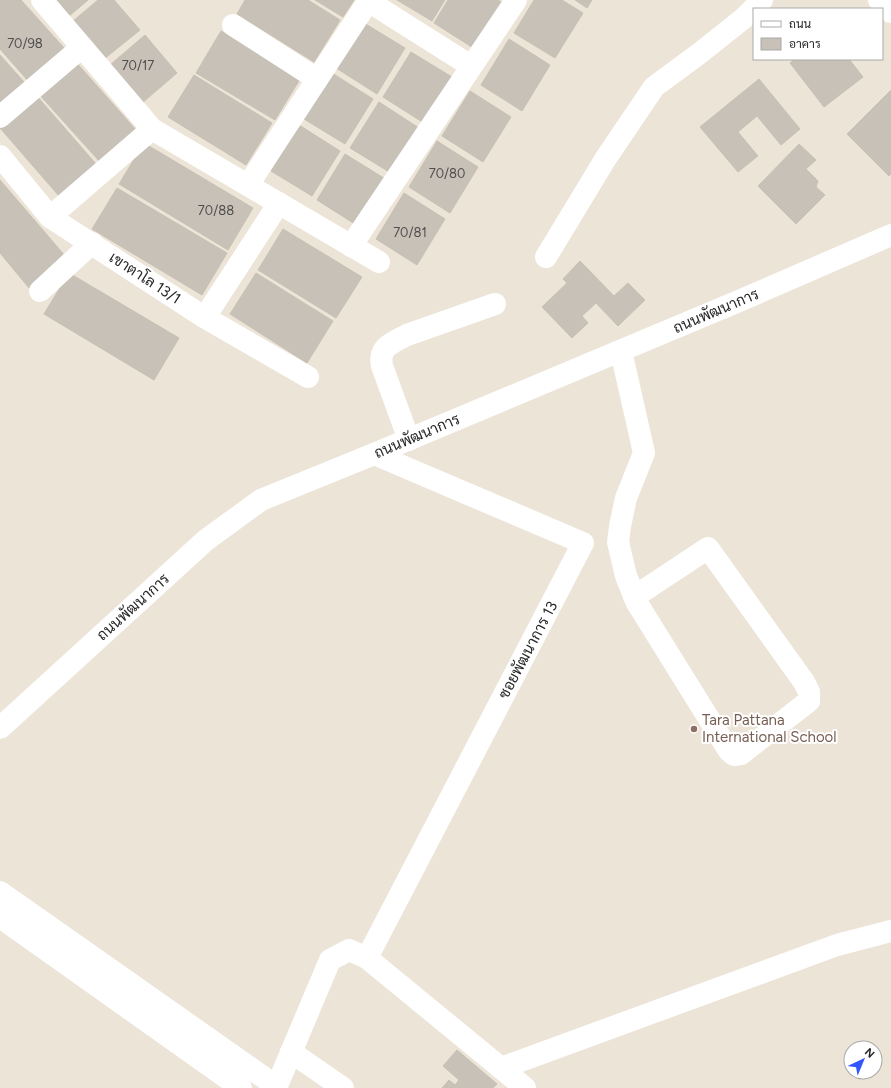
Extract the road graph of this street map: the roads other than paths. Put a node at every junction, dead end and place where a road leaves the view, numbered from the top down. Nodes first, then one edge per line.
1 (42, 0) edge
2 (368, 0) edge
3 (516, 0) edge
4 (762, 0) edge
5 (879, 0) edge
6 (753, 8) edge
7 (753, 8) edge
8 (891, 12) edge
9 (233, 25) dead end
10 (82, 47) junction
11 (471, 66) junction
12 (317, 79) junction
13 (0, 117) edge
14 (152, 129) junction
15 (0, 158) edge
16 (248, 185) junction
17 (279, 203) junction
18 (50, 217) junction
19 (891, 235) edge
20 (92, 243) junction
21 (351, 246) junction
22 (546, 257) dead end
23 (379, 262) dead end
24 (40, 291) dead end
25 (494, 304) dead end
26 (205, 317) junction
27 (621, 351) junction
28 (308, 377) dead end
29 (409, 440) junction
30 (374, 454) junction
31 (634, 597) junction
32 (0, 728) edge
33 (0, 892) edge
34 (0, 917) edge
35 (891, 931) edge
36 (367, 958) junction
37 (291, 1052) junction
38 (500, 1068) junction
39 (276, 1087) edge
40 (241, 1088) edge
41 (343, 1088) edge
42 (525, 1088) edge

1 - 10 street
2 - 11 street
2 - 12 street
3 - 11 street
4 - 7 street
5 - 8 street
6 - 22 street
9 - 12 street
10 - 13 street
10 - 14 street
11 - 21 street
12 - 16 street
14 - 16 street
14 - 18 street
15 - 18 street, เขาตาโล 13/1
16 - 17 street
17 - 21 street
17 - 26 street
18 - 20 street, เขาตาโล 13/1
19 - 27 street, ถนนพัฒนาการ
20 - 24 street
20 - 26 street, เขาตาโล 13/1
21 - 23 street
25 - 29 street
26 - 28 street, เขาตาโล 13/1
27 - 29 street, ถนนพัฒนาการ
27 - 31 street
29 - 30 street, ถนนพัฒนาการ
30 - 32 street, ถนนพัฒนาการ
30 - 36 street, ซอยพัฒนาการ 13
31 - 31 street
33 - 39 street
34 - 40 street
35 - 38 street
36 - 37 street
36 - 38 street
37 - 39 street
37 - 41 street
38 - 42 street

